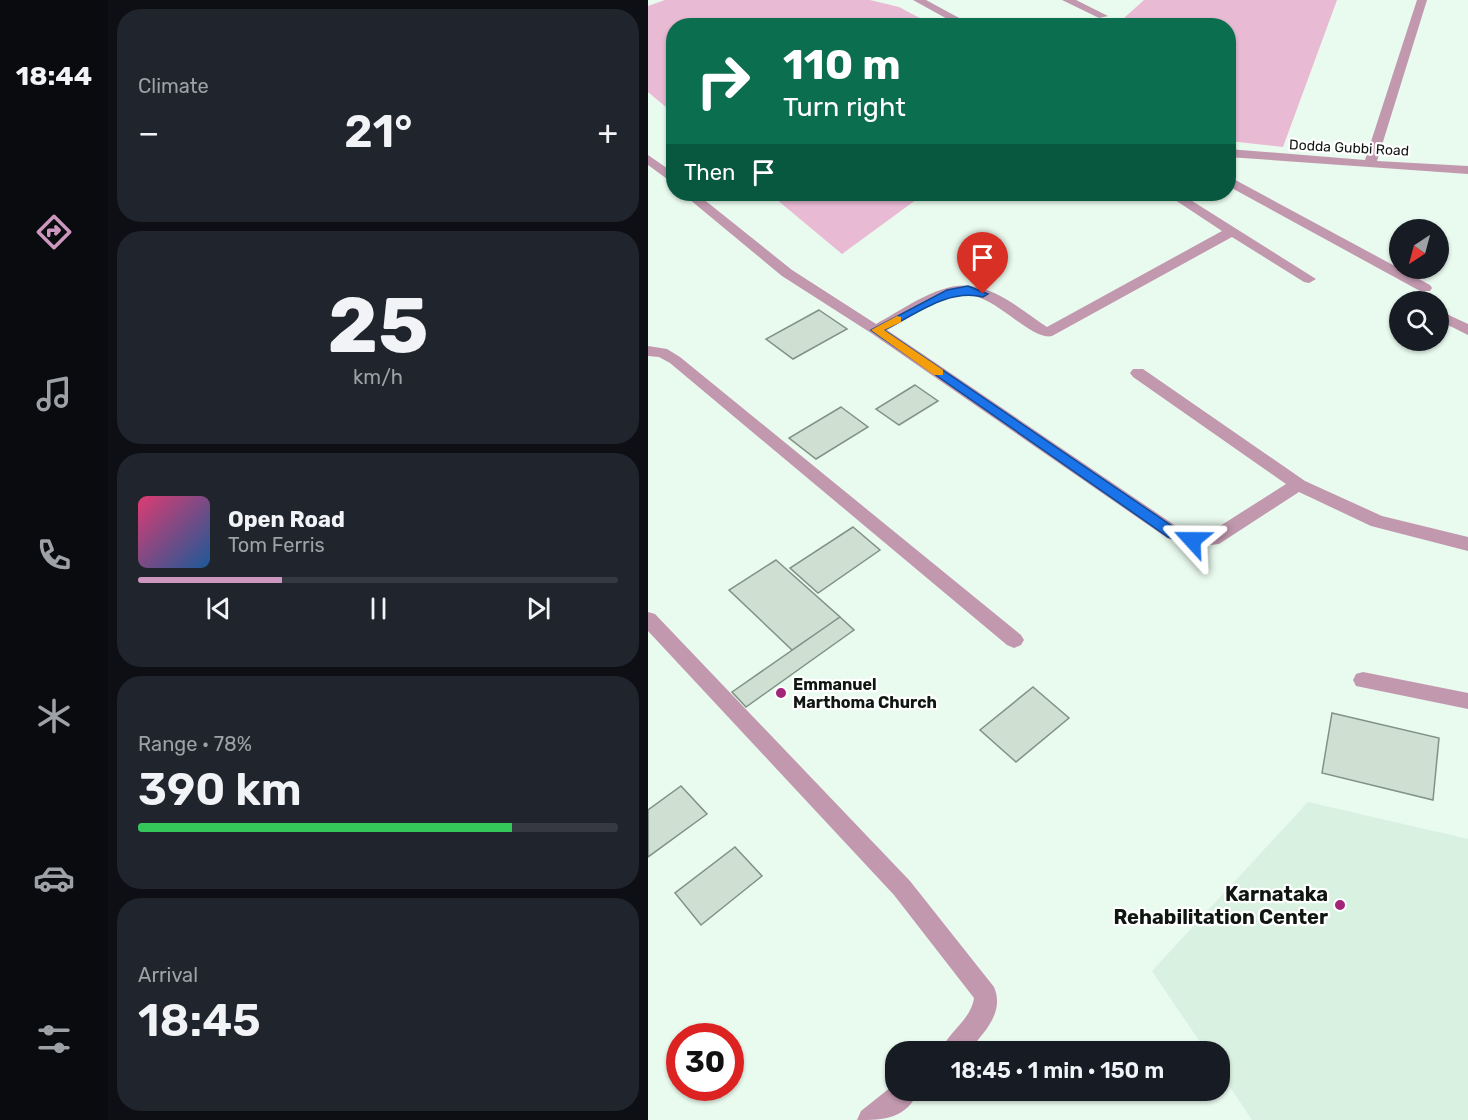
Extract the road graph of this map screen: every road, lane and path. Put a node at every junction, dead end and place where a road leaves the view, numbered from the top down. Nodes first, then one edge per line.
1 (920, 0) edge
2 (1067, 0) edge
3 (1422, 0) edge
4 (1103, 16) dead end
5 (954, 18) edge
6 (1236, 154) edge
7 (648, 159) edge
8 (1370, 164) junction
9 (1468, 170) edge
10 (666, 174) edge
11 (1236, 184) edge
12 (699, 201) edge
13 (1184, 201) edge
14 (1232, 231) junction
15 (1309, 279) dead end
16 (1425, 288) dead end
17 (1449, 320) edge
18 (876, 330) junction
19 (1468, 330) edge
20 (648, 351) edge
21 (1138, 373) dead end
22 (1299, 485) junction
23 (1468, 544) edge
24 (648, 619) edge
25 (1014, 640) dead end
26 (1363, 680) dead end
27 (1468, 701) edge
28 (961, 1041) edge
29 (893, 1101) edge
30 (870, 1120) edge

1 - 5 street
2 - 4 street
3 - 8 street
6 - 8 street, Dodda Gubbi Road
7 - 10 street
8 - 9 street, Dodda Gubbi Road
11 - 16 street
12 - 18 street
13 - 14 street
14 - 15 street
14 - 18 street
17 - 19 street
18 - 22 street
20 - 25 street
21 - 22 street
22 - 23 street
24 - 28 street
26 - 27 street
29 - 30 street

